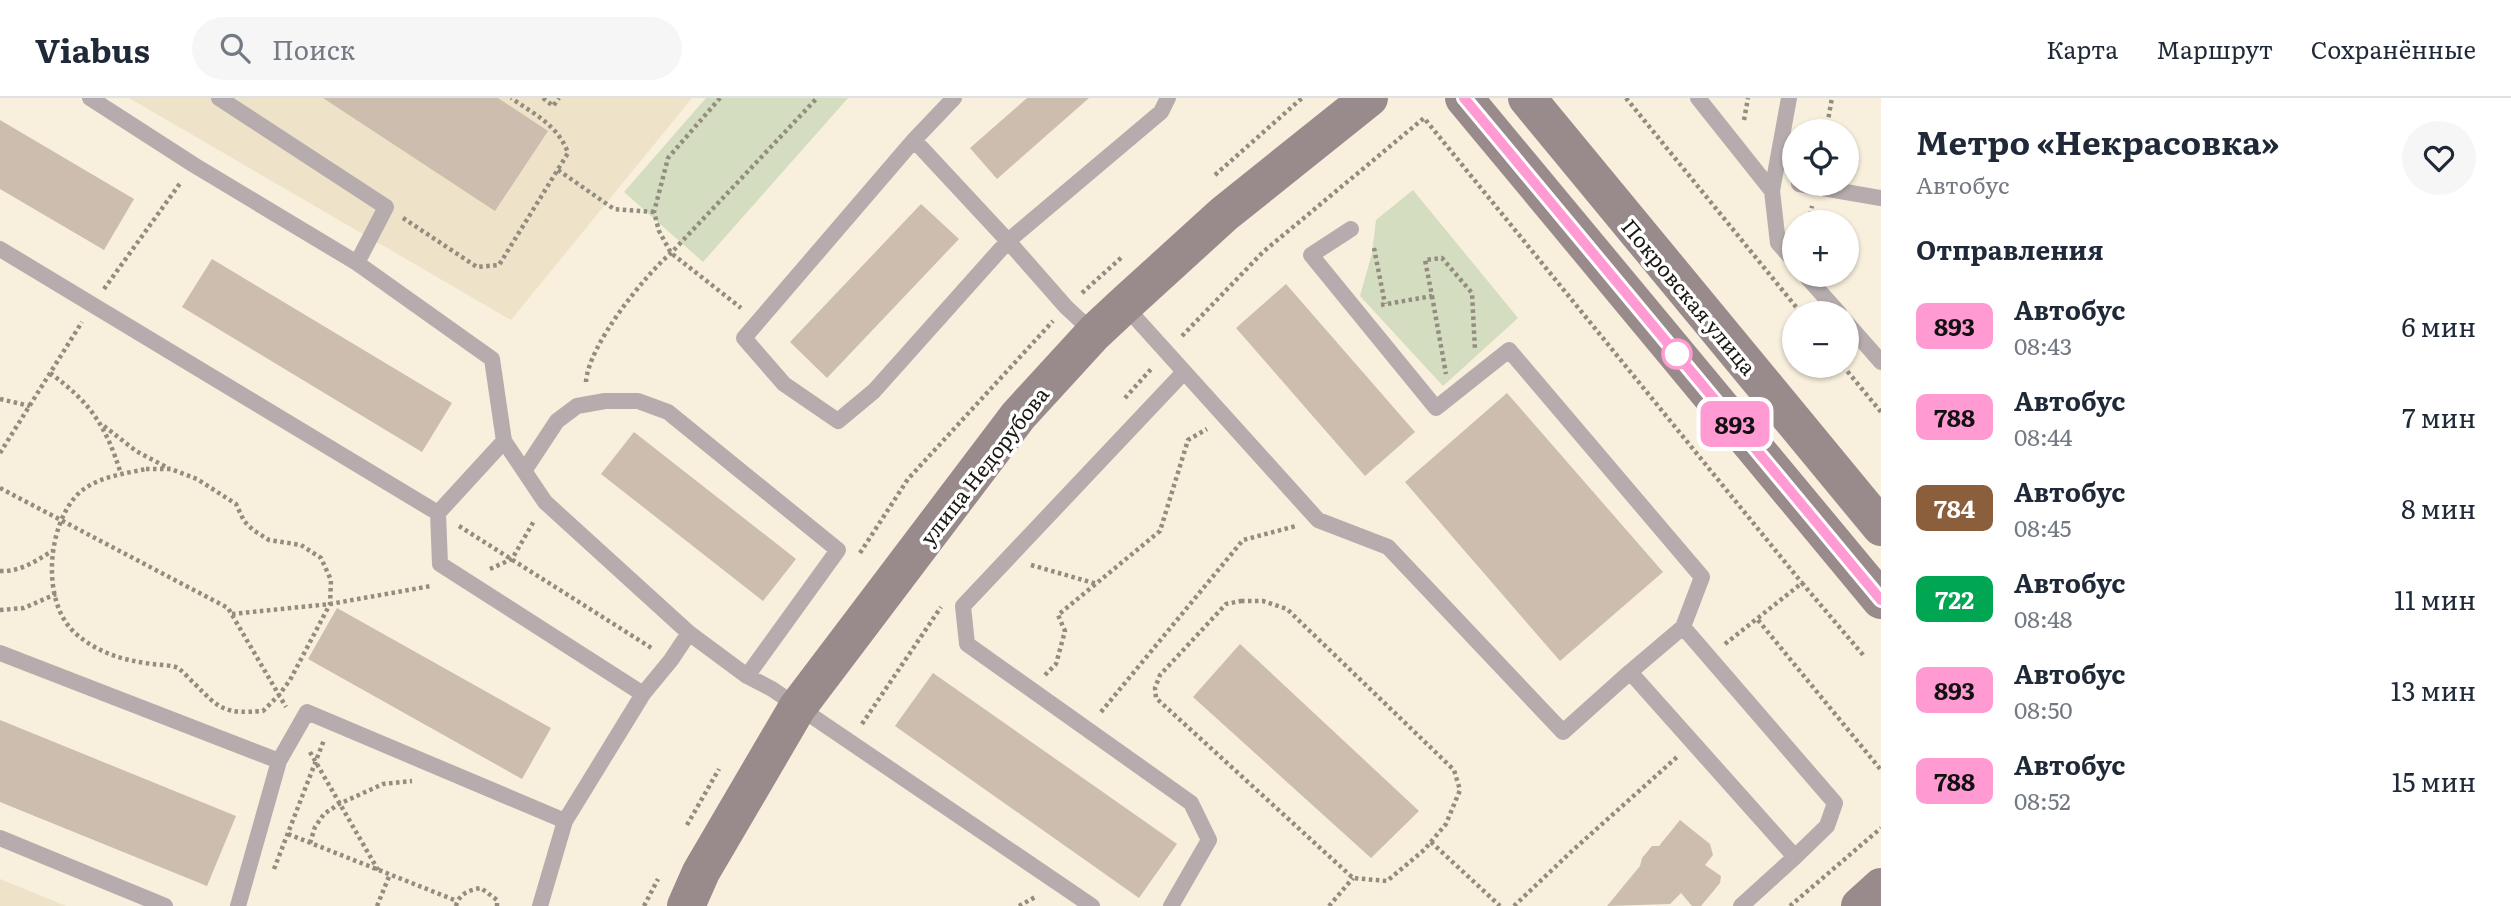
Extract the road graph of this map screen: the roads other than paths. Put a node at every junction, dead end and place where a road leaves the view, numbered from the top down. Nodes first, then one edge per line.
1 (90, 98) edge
2 (219, 98) edge
3 (954, 98) edge
4 (1168, 98) edge
5 (1369, 98) edge
6 (1464, 98) edge
7 (1527, 98) edge
8 (1698, 98) edge
9 (1789, 98) edge
10 (914, 140) junction
11 (1782, 184) edge
12 (1773, 185) junction
13 (1859, 194) edge
14 (1881, 198) edge
15 (1351, 229) dead end
16 (1008, 241) junction
17 (1782, 248) edge
18 (0, 249) edge
19 (357, 263) junction
20 (1816, 287) edge
21 (1828, 301) edge
22 (1124, 305) junction
23 (1094, 333) junction
24 (1859, 337) edge
25 (1881, 362) edge
26 (1184, 372) junction
27 (504, 441) junction
28 (524, 471) junction
29 (438, 513) junction
30 (1881, 527) edge
31 (1881, 600) edge
32 (1684, 627) junction
33 (689, 633) junction
34 (0, 653) edge
35 (1630, 672) junction
36 (747, 676) junction
37 (643, 694) junction
38 (797, 708) junction
39 (279, 761) junction
40 (565, 821) junction
41 (0, 838) edge
42 (1795, 857) junction
43 (165, 906) edge
44 (238, 906) edge
45 (540, 906) edge
46 (686, 906) edge
47 (1092, 906) edge
48 (1171, 906) edge
49 (1741, 906) edge

1 - 19 lane
2 - 19 lane
3 - 10 lane
4 - 16 lane
5 - 22 main road, улица Недорубова
6 - 31 main road
7 - 30 main road, Покровская улица
8 - 12 lane
9 - 12 lane
10 - 16 lane
10 - 16 lane
11 - 12 lane
12 - 17 lane
13 - 14 lane
15 - 32 lane
16 - 23 lane
18 - 29 lane
19 - 27 lane
20 - 21 lane
22 - 23 main road, улица Недорубова
22 - 26 lane
23 - 38 main road, улица Недорубова
24 - 25 lane
26 - 35 lane
26 - 48 lane
27 - 28 lane
27 - 29 lane
28 - 33 lane
28 - 36 lane
29 - 37 lane
32 - 35 lane
32 - 42 lane
33 - 36 lane
33 - 37 lane
34 - 39 lane
35 - 42 lane
36 - 38 lane
37 - 40 lane
38 - 46 main road, улица Недорубова
38 - 47 lane
39 - 40 lane
39 - 44 lane
40 - 45 lane
41 - 43 lane
42 - 49 lane

